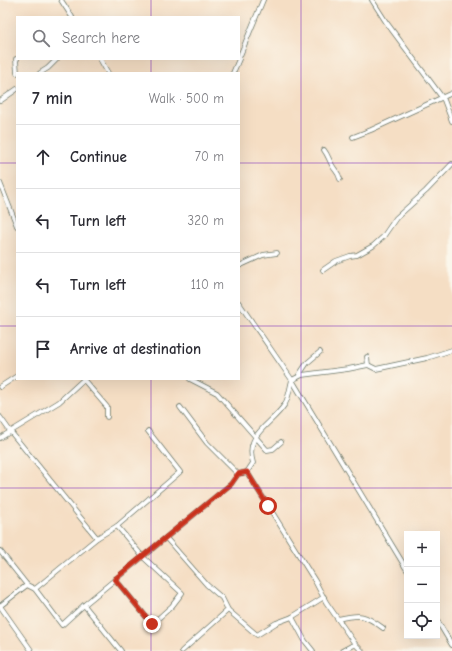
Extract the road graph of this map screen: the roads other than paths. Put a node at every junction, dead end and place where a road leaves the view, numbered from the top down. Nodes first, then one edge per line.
1 (61, 0) edge
2 (263, 0) edge
3 (372, 0) edge
4 (71, 16) edge
5 (240, 57) edge
6 (16, 60) edge
7 (56, 60) edge
8 (101, 60) edge
9 (239, 60) edge
10 (17, 72) edge
11 (42, 72) edge
12 (107, 72) edge
13 (233, 72) edge
14 (16, 90) edge
15 (452, 92) edge
16 (442, 98) junction
17 (0, 101) edge
18 (452, 121) edge
19 (353, 136) dead end
20 (324, 150) dead end
21 (452, 164) edge
22 (340, 179) dead end
23 (0, 183) edge
24 (16, 223) edge
25 (277, 253) dead end
26 (240, 266) edge
27 (323, 270) dead end
28 (240, 304) edge
29 (452, 350) edge
30 (320, 352) dead end
31 (366, 357) dead end
32 (368, 364) junction
33 (16, 377) edge
34 (298, 377) junction
35 (83, 380) edge
36 (85, 380) edge
37 (192, 380) edge
38 (292, 380) junction
39 (0, 387) edge
40 (180, 407) dead end
41 (0, 417) edge
42 (107, 417) dead end
43 (10, 431) junction
44 (148, 431) dead end
45 (255, 436) junction
46 (0, 438) edge
47 (281, 442) dead end
48 (247, 472) junction
49 (238, 474) junction
50 (117, 526) junction
51 (97, 538) junction
52 (166, 538) junction
53 (0, 551) edge
54 (143, 557) junction
55 (405, 567) edge
56 (115, 579) junction
57 (27, 585) junction
58 (35, 589) junction
59 (324, 597) junction
60 (84, 605) junction
61 (0, 606) edge
62 (228, 610) junction
63 (292, 617) junction
64 (338, 619) junction
65 (440, 625) edge
66 (383, 628) dead end
67 (355, 644) junction
68 (452, 645) edge
69 (31, 650) dead end
70 (121, 651) edge
71 (182, 651) edge
72 (313, 651) edge
73 (342, 651) edge
74 (362, 651) edge

1 - 4 street
2 - 5 street
3 - 16 street
6 - 10 street
7 - 11 street
8 - 12 street
9 - 13 street
14 - 17 street
15 - 16 street
16 - 18 street
16 - 19 street
20 - 22 street
21 - 27 street
23 - 24 street
25 - 26 street
28 - 38 street
29 - 32 street
30 - 34 street
31 - 32 street
32 - 34 street
33 - 39 street
34 - 38 street
35 - 43 street
36 - 42 street
37 - 45 street
38 - 45 street
38 - 55 street
40 - 49 street
41 - 43 street
43 - 46 street
43 - 51 street
44 - 50 street
45 - 47 street
45 - 48 street
48 - 49 street
48 - 59 street
49 - 52 street
50 - 51 street
50 - 54 street
51 - 58 street
52 - 54 street
52 - 62 street
53 - 57 street
54 - 56 street
54 - 56 street
56 - 60 street
57 - 58 street
57 - 61 street
58 - 60 street
59 - 63 street
59 - 64 street
60 - 70 street
61 - 69 street
62 - 63 street
62 - 71 street
63 - 72 street
64 - 66 street
64 - 67 street
65 - 68 street
67 - 73 street
67 - 74 street

